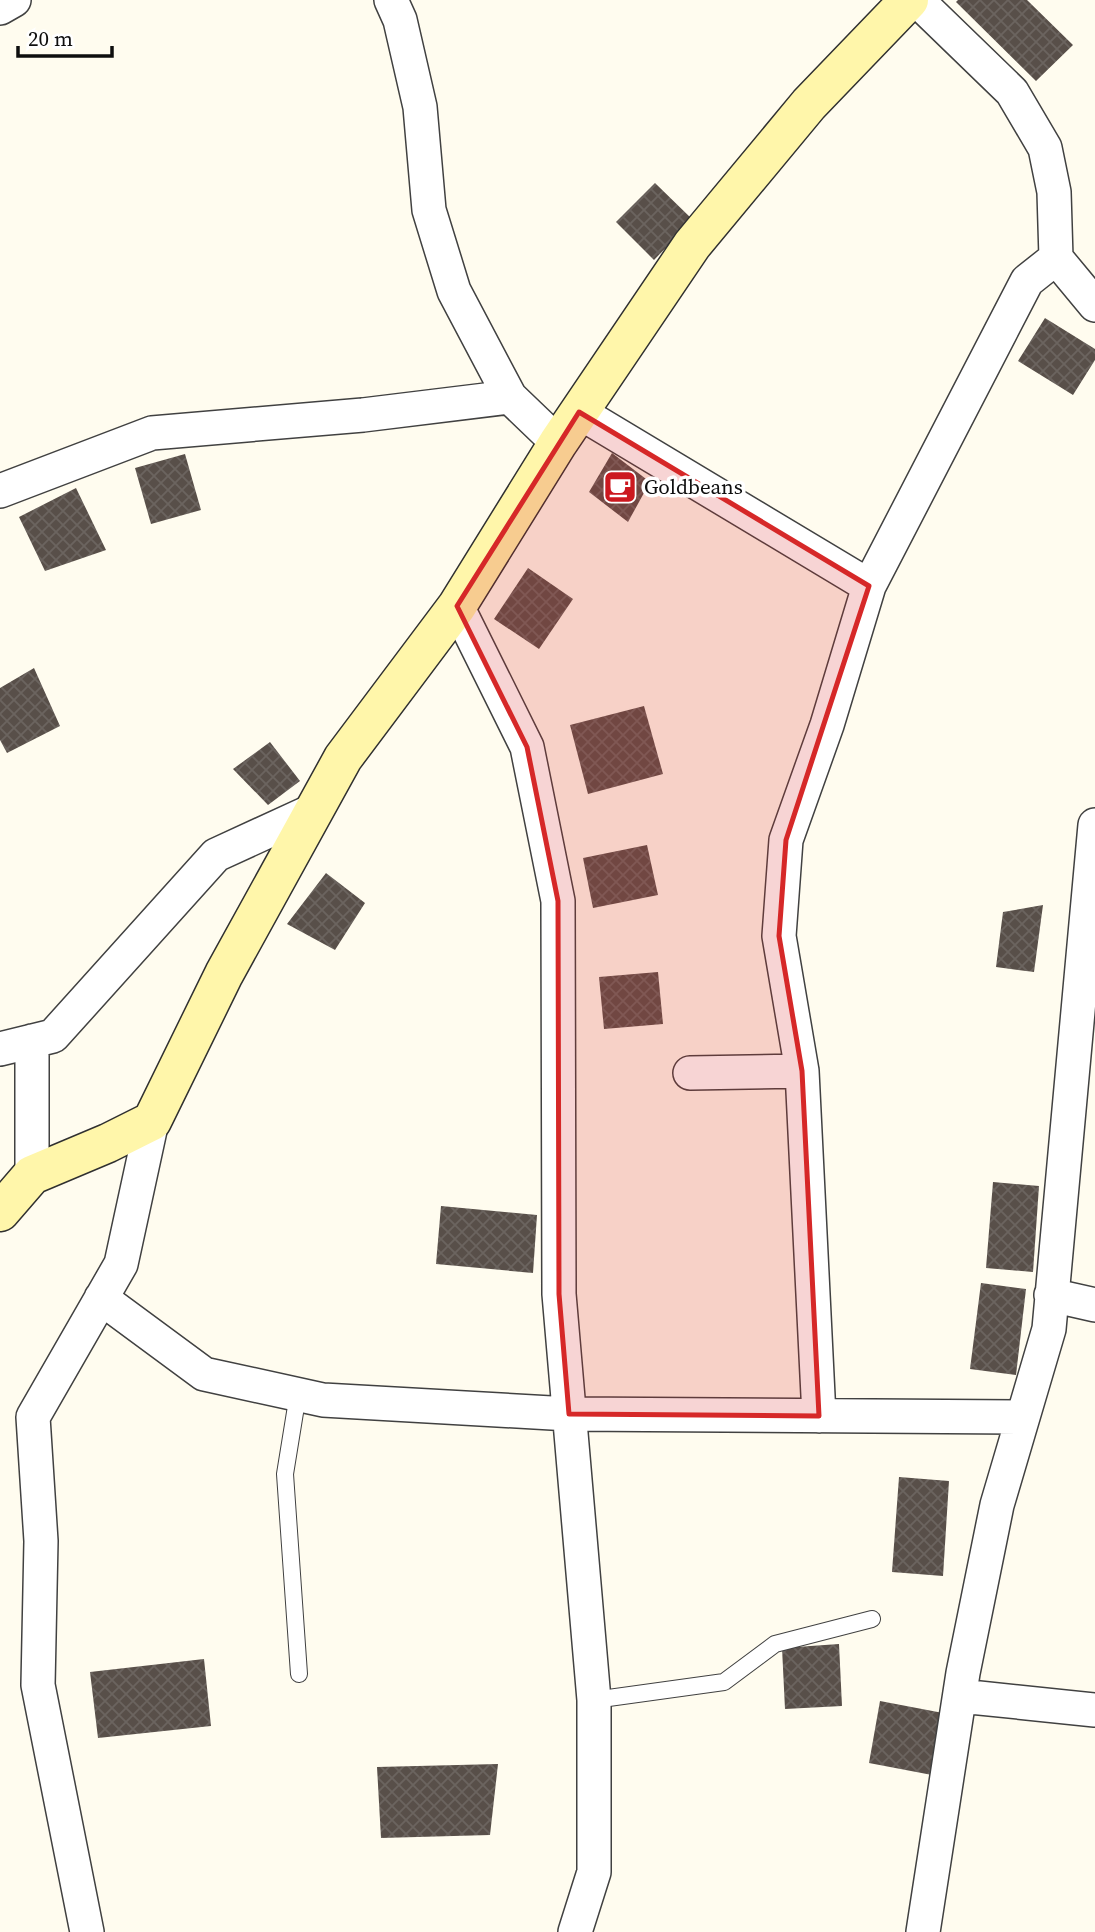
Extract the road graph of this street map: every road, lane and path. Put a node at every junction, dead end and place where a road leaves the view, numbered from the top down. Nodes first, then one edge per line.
1 (15, 0) edge
2 (391, 0) edge
3 (909, 0) edge
4 (917, 0) edge
5 (0, 8) edge
6 (1056, 258) junction
7 (1092, 297) edge
8 (510, 397) junction
9 (579, 412) junction
10 (558, 443) junction
11 (0, 491) edge
12 (869, 586) junction
13 (457, 606) junction
14 (314, 810) junction
15 (1095, 825) edge
16 (32, 1041) junction
17 (0, 1049) edge
18 (802, 1072) junction
19 (690, 1073) dead end
20 (152, 1121) junction
21 (32, 1174) junction
22 (0, 1212) edge
23 (1051, 1295) junction
24 (101, 1298) junction
25 (1095, 1305) edge
26 (298, 1394) junction
27 (569, 1414) junction
28 (819, 1416) junction
29 (1023, 1417) junction
30 (872, 1619) dead end
31 (299, 1674) dead end
32 (960, 1696) junction
33 (594, 1700) junction
34 (1095, 1710) edge
35 (583, 1930) edge
36 (87, 1932) edge
37 (923, 1932) edge

1 - 5 street
2 - 8 street
3 - 9 street
4 - 6 street
6 - 7 street
6 - 12 street
8 - 10 street
8 - 11 street
9 - 10 street
9 - 12 street
10 - 13 street
12 - 18 street
13 - 14 street
13 - 27 street
14 - 16 street
14 - 20 street
15 - 23 street
16 - 17 street
16 - 21 street
18 - 19 street
18 - 28 street
20 - 21 street
20 - 24 street
21 - 22 street
23 - 25 street
23 - 29 street
24 - 26 street
24 - 36 street
26 - 27 street
26 - 31 lane
27 - 28 street
27 - 33 street
28 - 29 street
29 - 32 street
30 - 33 lane
32 - 34 street
32 - 37 street
33 - 35 street

